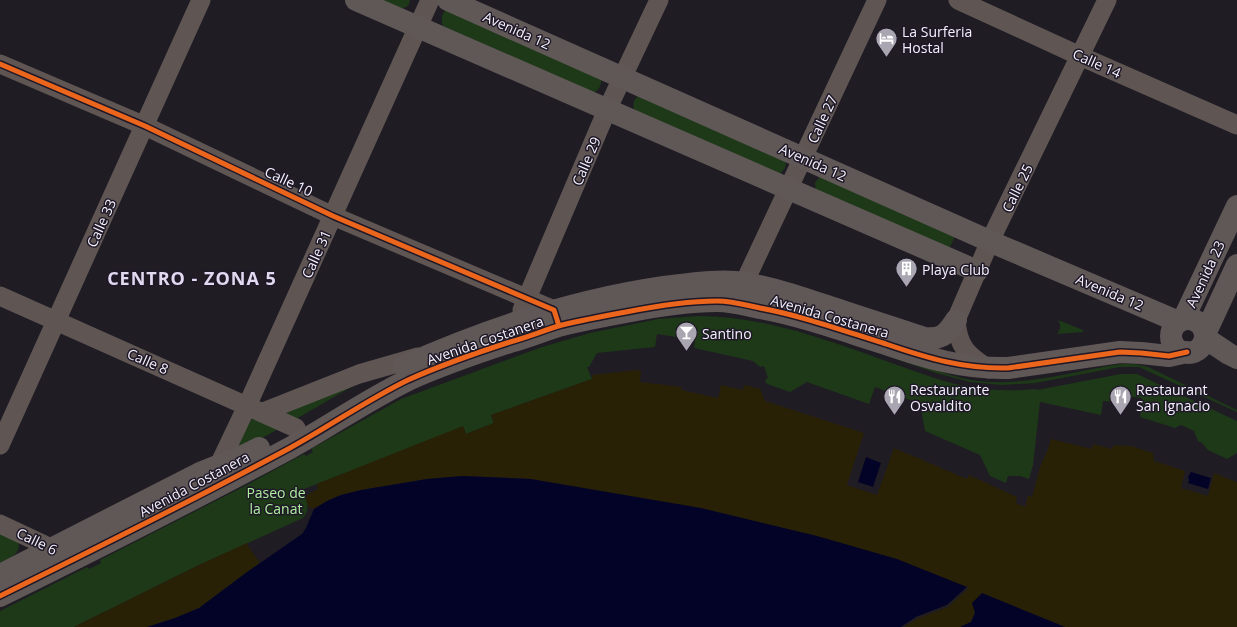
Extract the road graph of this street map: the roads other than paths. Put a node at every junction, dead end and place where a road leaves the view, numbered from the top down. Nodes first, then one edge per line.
1 (201, 0) edge
2 (356, 0) edge
3 (430, 0) edge
4 (448, 0) edge
5 (659, 0) edge
6 (877, 0) edge
7 (958, 0) edge
8 (1107, 0) edge
9 (418, 27) junction
10 (1080, 56) junction
11 (0, 64) edge
12 (622, 77) junction
13 (607, 110) junction
14 (1237, 125) edge
15 (145, 126) junction
16 (803, 158) junction
17 (789, 190) junction
18 (1237, 206) edge
19 (333, 216) junction
20 (990, 241) junction
21 (1237, 265) edge
22 (977, 271) junction
23 (744, 283) junction
24 (0, 296) edge
25 (527, 299) junction
26 (735, 303) junction
27 (556, 318) junction
28 (956, 320) junction
29 (57, 321) junction
30 (1181, 321) junction
31 (516, 323) junction
32 (1198, 344) junction
33 (433, 353) junction
34 (1233, 356) edge
35 (989, 368) junction
36 (255, 409) junction
37 (296, 428) junction
38 (0, 445) edge
39 (217, 476) junction
40 (0, 524) edge
41 (52, 549) junction
42 (74, 559) junction
43 (0, 575) edge
44 (0, 596) edge

1 - 15 street, Calle 33
2 - 9 main road
3 - 9 street, Calle 31
4 - 12 main road, Avenida 12
5 - 12 street, Calle 29
6 - 16 street, Calle 27
7 - 10 street, Calle 14
8 - 10 street, Calle 25
9 - 13 main road
9 - 19 street, Calle 31
10 - 14 street, Calle 14
10 - 20 street, Calle 25
11 - 15 street, Calle 10
12 - 13 street, Calle 29
12 - 16 main road, Avenida 12
13 - 17 main road
13 - 25 street, Calle 29
15 - 19 street, Calle 10
15 - 29 street, Calle 33
16 - 17 street, Calle 27
16 - 20 main road, Avenida 12
17 - 22 main road
17 - 23 street, Calle 27
18 - 30 main road, Avenida 23
19 - 25 street, Calle 10
19 - 36 street, Calle 31
20 - 22 street, Calle 25
20 - 30 main road, Avenida 12
21 - 32 main road, Avenida 23
22 - 28 street, Calle 25
23 - 26 street, Calle 27
23 - 27 main road, Avenida Costanera
23 - 28 main road, Avenida Costanera
24 - 29 street, Calle 8
25 - 27 street, Calle 10
25 - 31 street, Calle 29
26 - 27 main road, Avenida Costanera
26 - 35 main road, Avenida Costanera
27 - 31 main road, Avenida Costanera
27 - 39 main road, Avenida Costanera
28 - 35 street
29 - 36 street, Calle 8
29 - 38 street, Calle 33
30 - 32 main road
30 - 32 main road
31 - 33 main road, Avenida Costanera
32 - 34 main road
32 - 35 main road, Avenida Costanera
33 - 36 street
33 - 37 main road, Avenida Costanera
36 - 37 street, Calle 8
36 - 39 street, Calle 31
37 - 39 main road, Avenida Costanera
39 - 41 main road, Avenida Costanera
39 - 42 main road, Avenida Costanera
40 - 41 street, Calle 6
41 - 42 street, Calle 6
41 - 43 main road, Avenida Costanera
42 - 44 main road, Avenida Costanera

